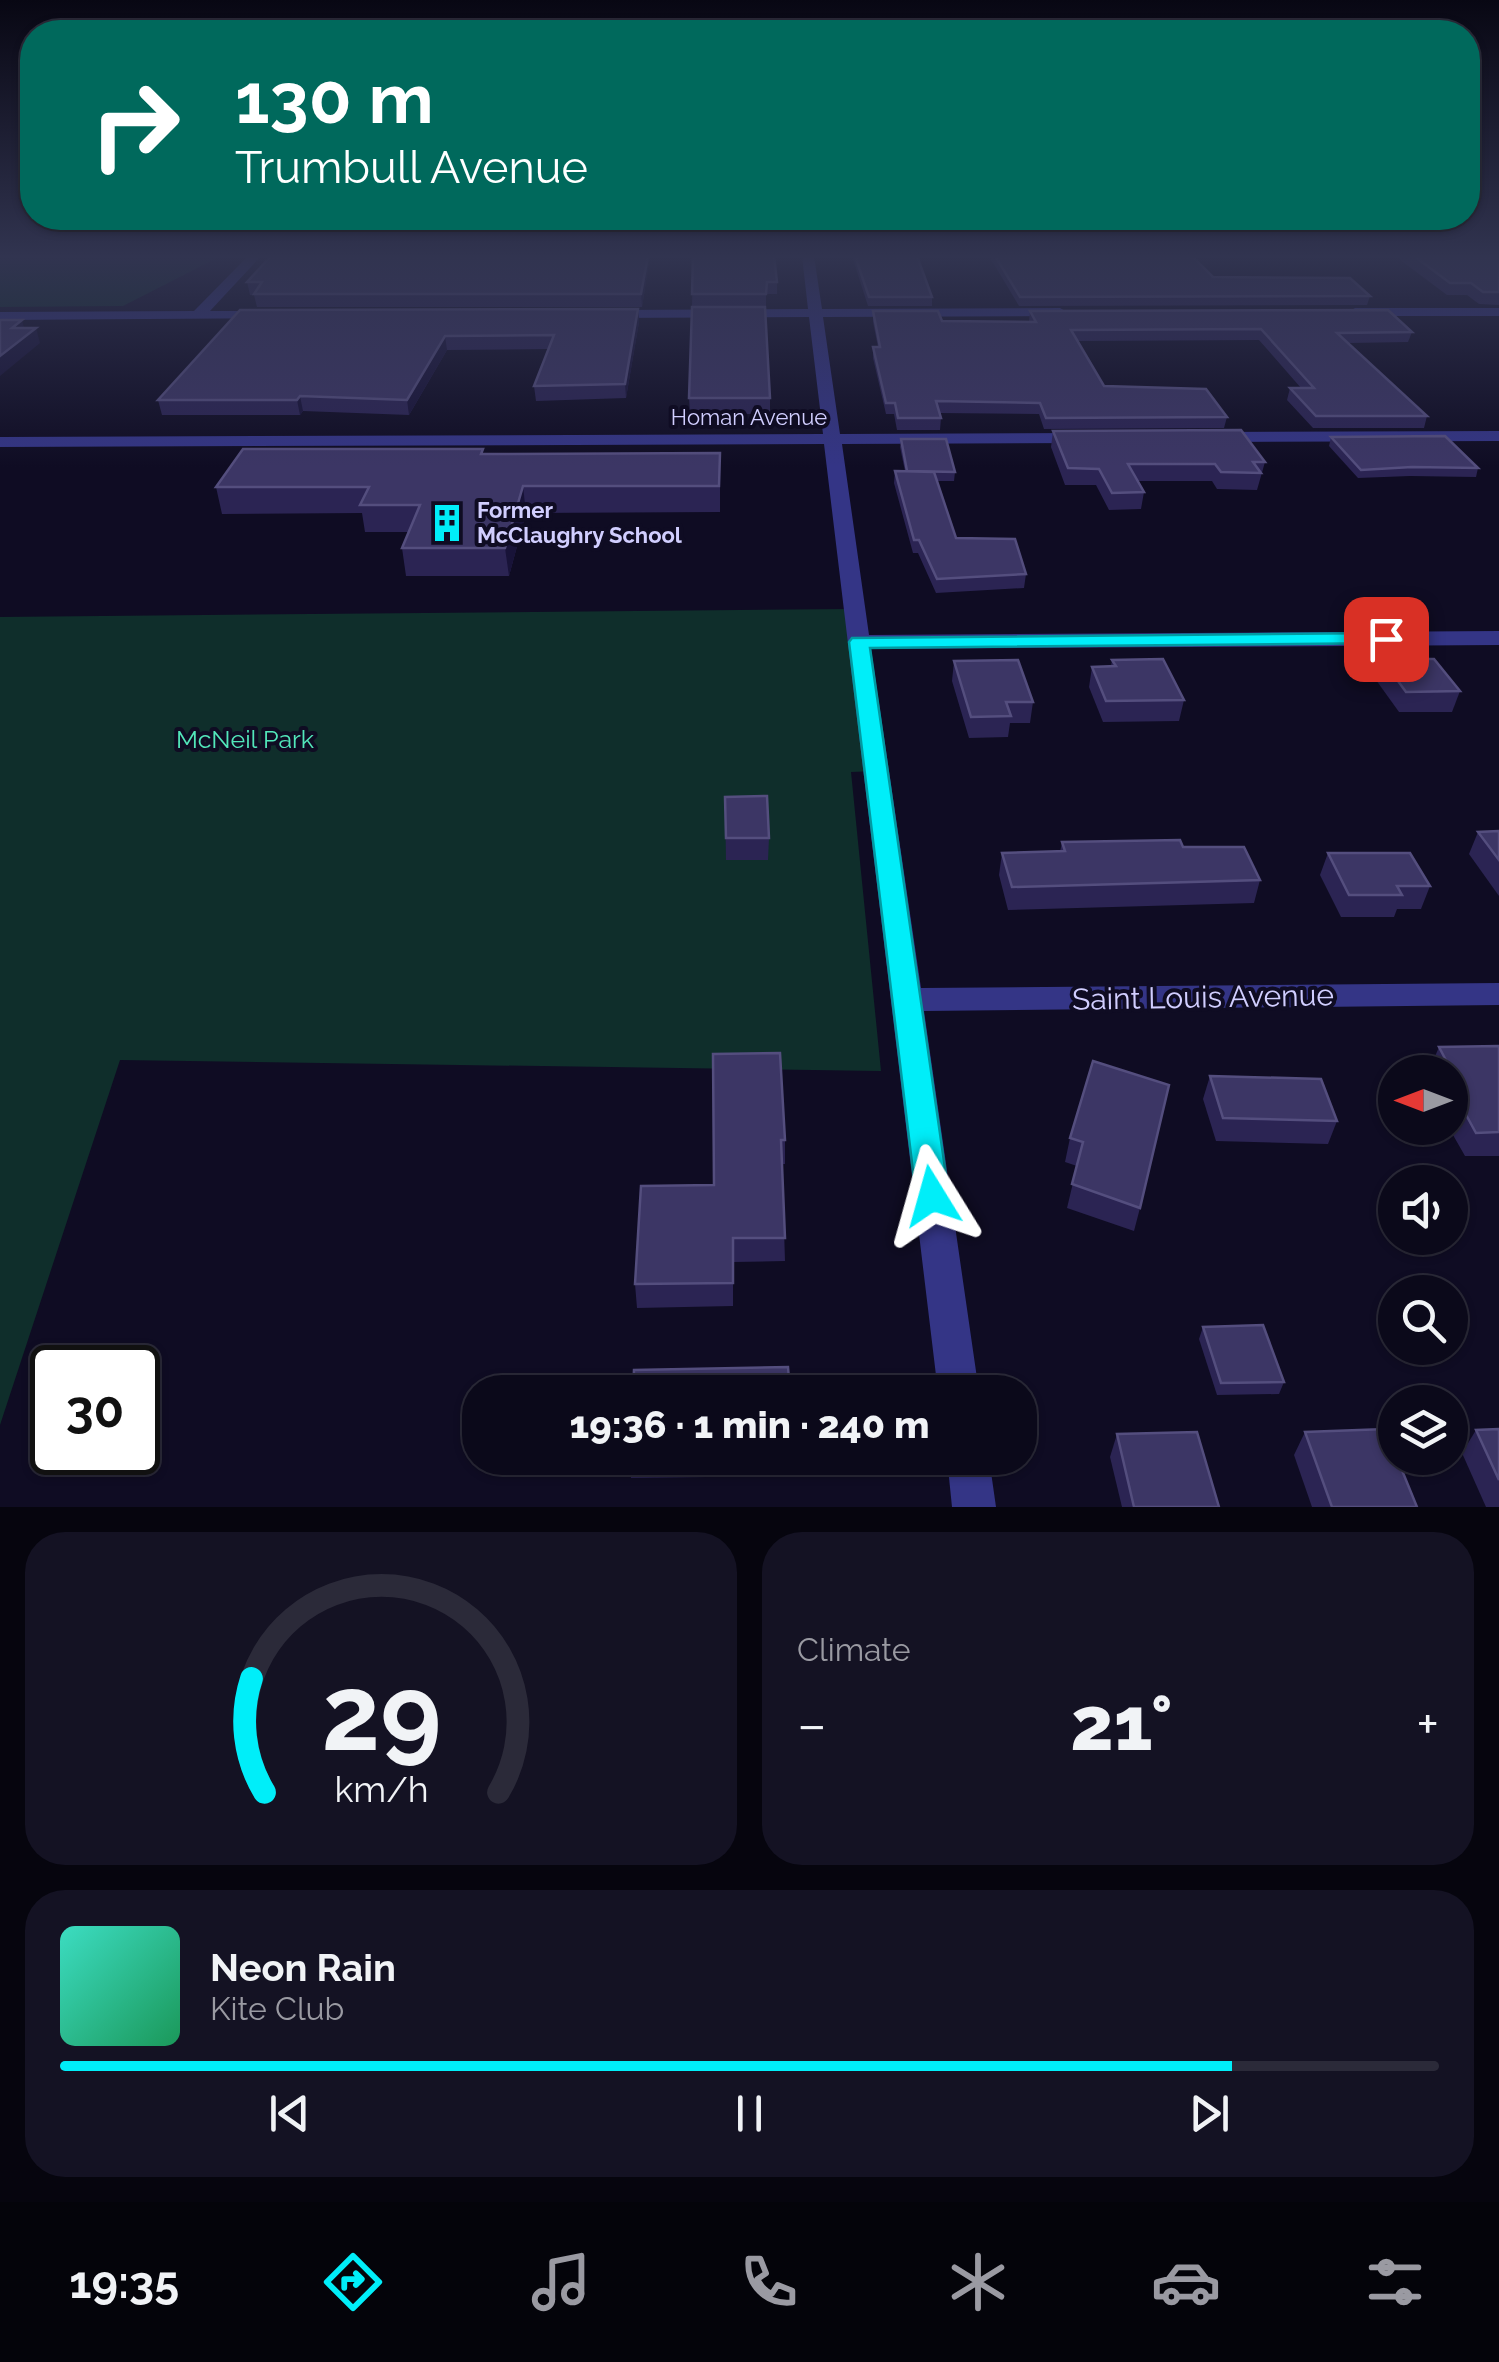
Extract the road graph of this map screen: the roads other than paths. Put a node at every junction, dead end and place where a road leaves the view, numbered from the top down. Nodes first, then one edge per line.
1 (817, 326) edge
2 (1499, 436) edge
3 (1205, 437) edge
4 (1107, 438) edge
5 (832, 439) junction
6 (0, 442) edge
7 (1499, 638) edge
8 (859, 642) junction
9 (1499, 994) edge
10 (906, 1000) junction
11 (957, 1375) edge
12 (970, 1475) edge
13 (974, 1507) edge

1 - 5 street
2 - 3 street
4 - 5 street, Homan Avenue
5 - 6 street, Homan Avenue
5 - 8 street
7 - 8 street
8 - 10 street
9 - 10 street, Saint Louis Avenue
10 - 11 street
12 - 13 street

